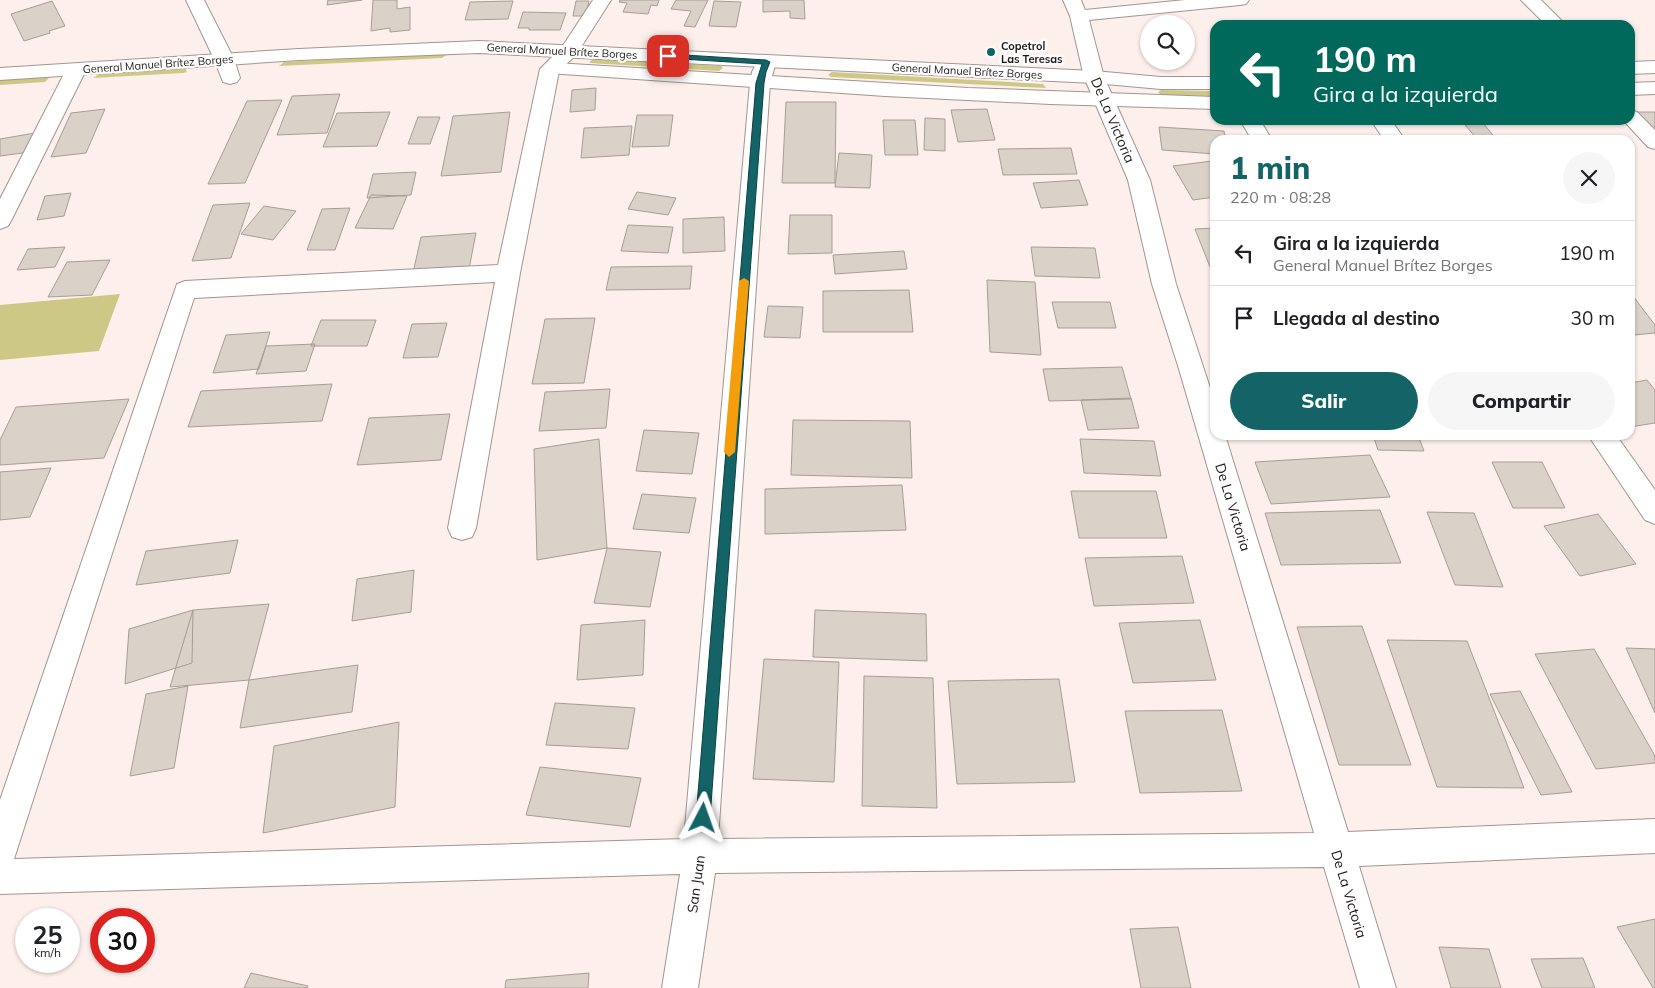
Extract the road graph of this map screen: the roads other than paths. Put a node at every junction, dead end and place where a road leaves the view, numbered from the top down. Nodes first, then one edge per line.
1 (195, 0) edge
2 (602, 0) edge
3 (1240, 0) edge
4 (1530, 0) edge
5 (1076, 8) edge
6 (1552, 20) edge
7 (569, 51) junction
8 (224, 59) junction
9 (1655, 67) edge
10 (386, 68) dead end
11 (1635, 68) edge
12 (550, 69) junction
13 (763, 73) junction
14 (0, 74) edge
15 (249, 77) dead end
16 (72, 79) junction
17 (144, 83) dead end
18 (1210, 83) edge
19 (1099, 88) junction
20 (1655, 88) edge
21 (1635, 89) edge
22 (0, 92) edge
23 (1210, 101) edge
24 (1635, 121) edge
25 (1655, 142) edge
26 (0, 221) edge
27 (508, 273) junction
28 (1210, 428) edge
29 (1214, 440) edge
30 (1605, 440) edge
31 (1655, 512) edge
32 (462, 528) dead end
33 (1655, 836) edge
34 (1336, 850) junction
35 (0, 851) edge
36 (700, 856) junction
37 (0, 877) edge
38 (680, 988) edge
39 (1378, 988) edge

1 - 8 street
2 - 7 street
3 - 5 street
4 - 6 street
5 - 19 street, De La Victoria
7 - 8 street, General Manuel Brítez Borges
7 - 12 street
7 - 13 street, General Manuel Brítez Borges
8 - 15 street, General Manuel Brítez Borges
8 - 16 street, General Manuel Brítez Borges
9 - 11 street
10 - 12 street, General Manuel Brítez Borges
12 - 13 street, General Manuel Brítez Borges
12 - 27 street
13 - 19 street, General Manuel Brítez Borges
13 - 36 street, San Juan
14 - 16 street, General Manuel Brítez Borges
16 - 17 street, General Manuel Brítez Borges
16 - 22 street, General Manuel Brítez Borges
16 - 26 street
18 - 19 street, General Manuel Brítez Borges
19 - 23 street, General Manuel Brítez Borges
19 - 28 street, De La Victoria
20 - 21 street
24 - 25 street
27 - 32 street
27 - 35 street
29 - 34 street, De La Victoria
30 - 31 street
33 - 34 street
34 - 36 street
34 - 39 street, De La Victoria
36 - 37 street
36 - 38 street, San Juan

